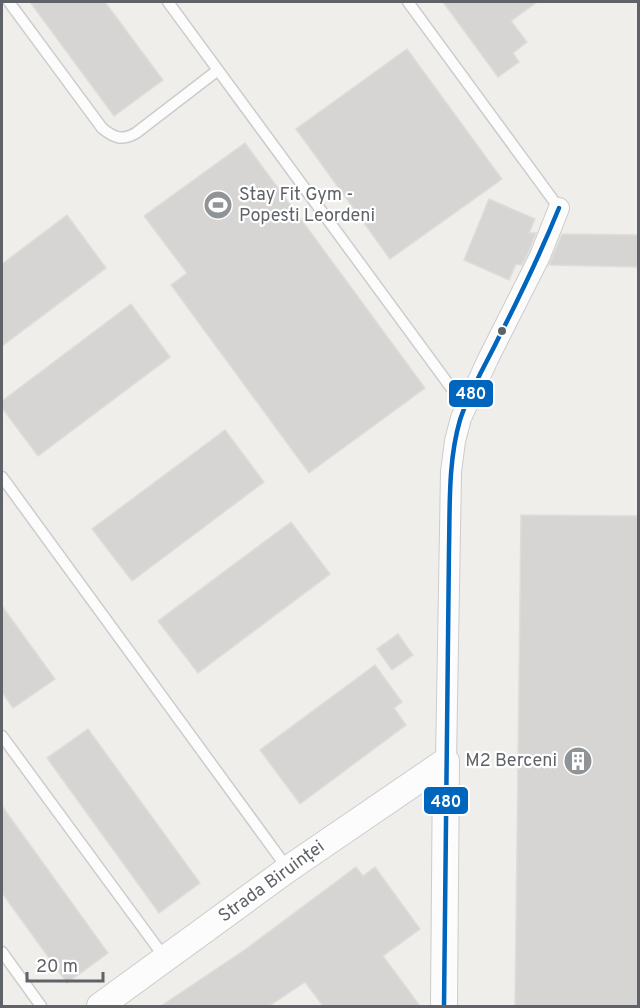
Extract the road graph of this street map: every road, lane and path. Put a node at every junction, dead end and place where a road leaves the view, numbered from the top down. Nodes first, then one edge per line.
1 (9, 2) edge
2 (168, 2) edge
3 (408, 2) edge
4 (218, 70) junction
5 (559, 208) joint
6 (466, 408) junction
7 (2, 477) edge
8 (2, 736) edge
9 (446, 761) junction
10 (288, 869) junction
11 (2, 952) edge
12 (166, 959) junction
13 (40, 1006) edge
14 (100, 1006) edge
15 (444, 1006) edge

1 - 4 lane
2 - 4 lane
3 - 5 lane
4 - 6 lane
5 - 6 street
6 - 9 street
7 - 10 lane
8 - 12 lane
9 - 10 street, Strada Biruinței
9 - 15 street
10 - 12 street, Strada Biruinței
11 - 13 lane
12 - 14 street, Strada Biruinței

